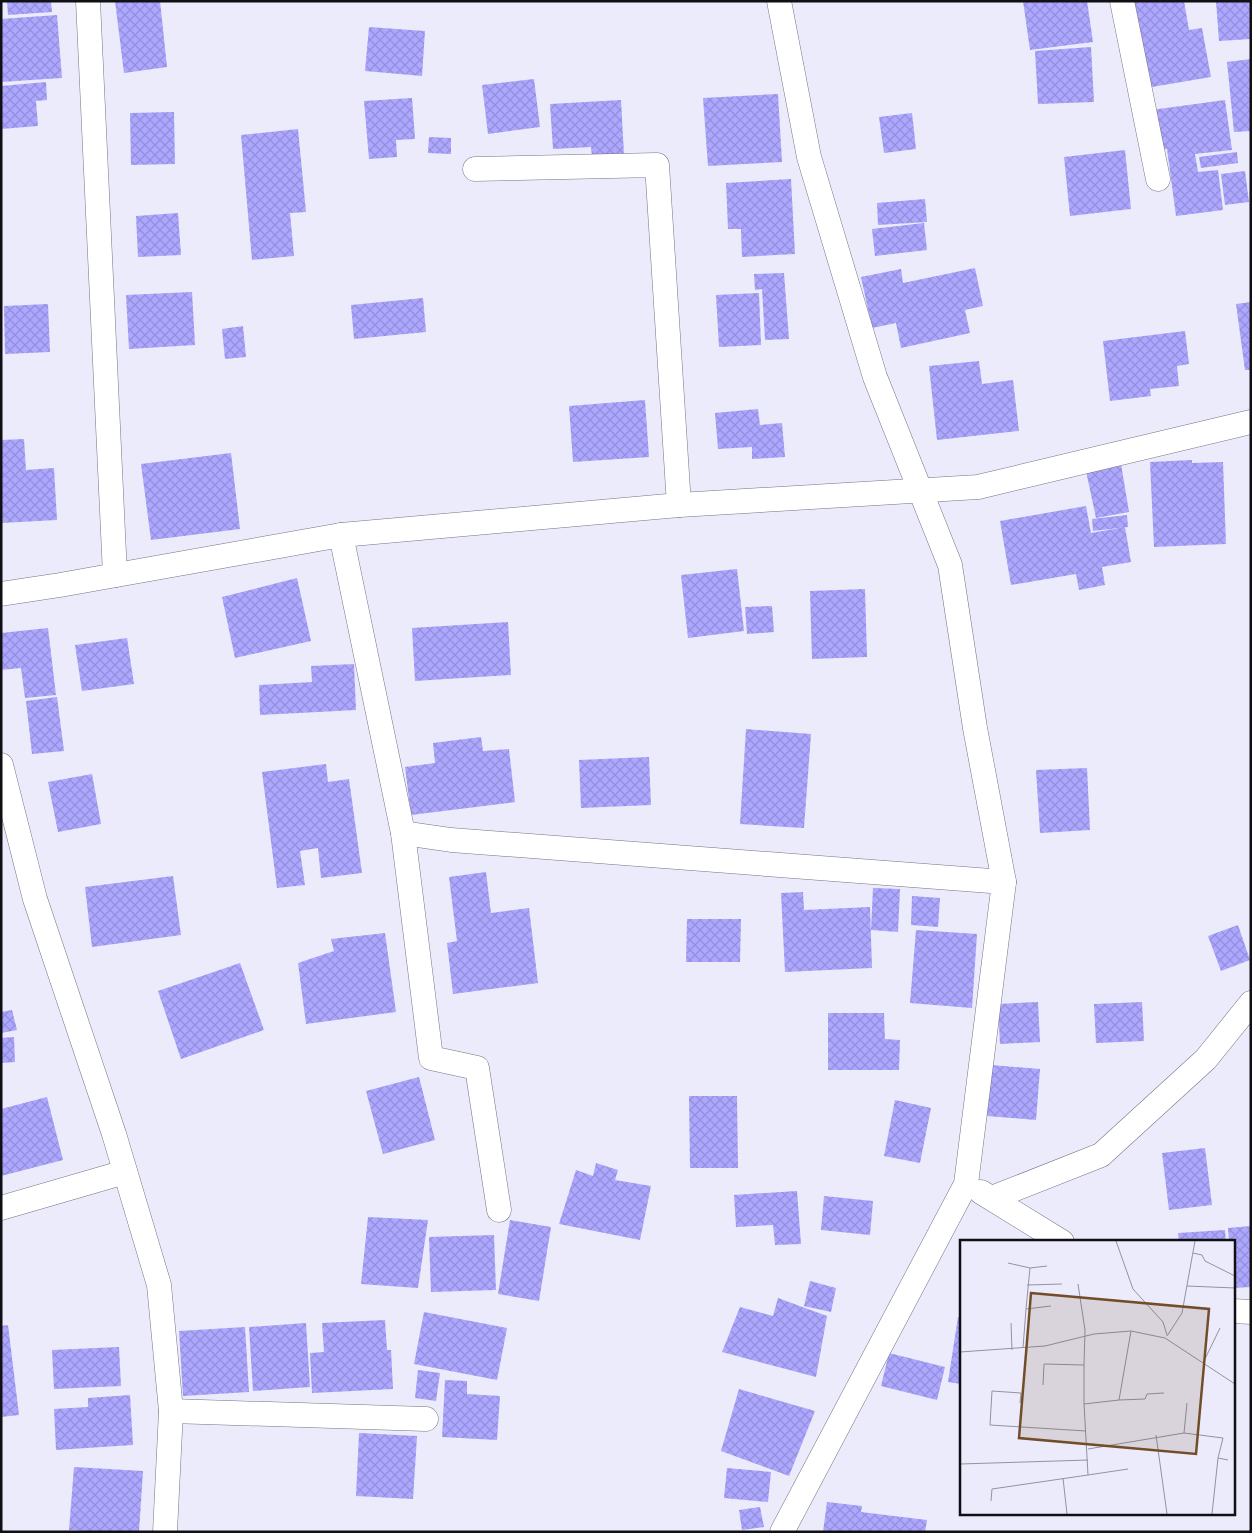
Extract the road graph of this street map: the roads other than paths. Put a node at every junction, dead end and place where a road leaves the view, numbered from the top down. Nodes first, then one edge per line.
1 (88, 1) edge
2 (779, 1) edge
3 (1122, 1) edge
4 (475, 169) dead end
5 (1158, 178) dead end
6 (1251, 422) edge
7 (920, 490) junction
8 (679, 505) junction
9 (341, 535) junction
10 (115, 575) junction
11 (1, 594) edge
12 (1, 765) edge
13 (403, 833) junction
14 (1004, 882) junction
15 (1251, 1003) edge
16 (125, 1172) junction
17 (966, 1184) junction
18 (992, 1198) junction
19 (1, 1208) edge
20 (498, 1210) dead end
21 (1059, 1240) edge
22 (1234, 1311) edge
23 (1251, 1312) edge
24 (171, 1411) junction
25 (426, 1419) dead end
26 (788, 1530) edge
27 (165, 1532) edge

1 - 10 street
2 - 7 street
3 - 5 street
4 - 8 street
6 - 7 street
7 - 8 street
7 - 14 street
8 - 9 street
9 - 10 street
9 - 13 street
10 - 11 street
12 - 16 street
13 - 14 street
13 - 20 street
14 - 17 street
15 - 18 street
16 - 19 street
16 - 24 street
17 - 18 street
17 - 26 street
18 - 21 street
22 - 23 street
24 - 25 street
24 - 27 street

